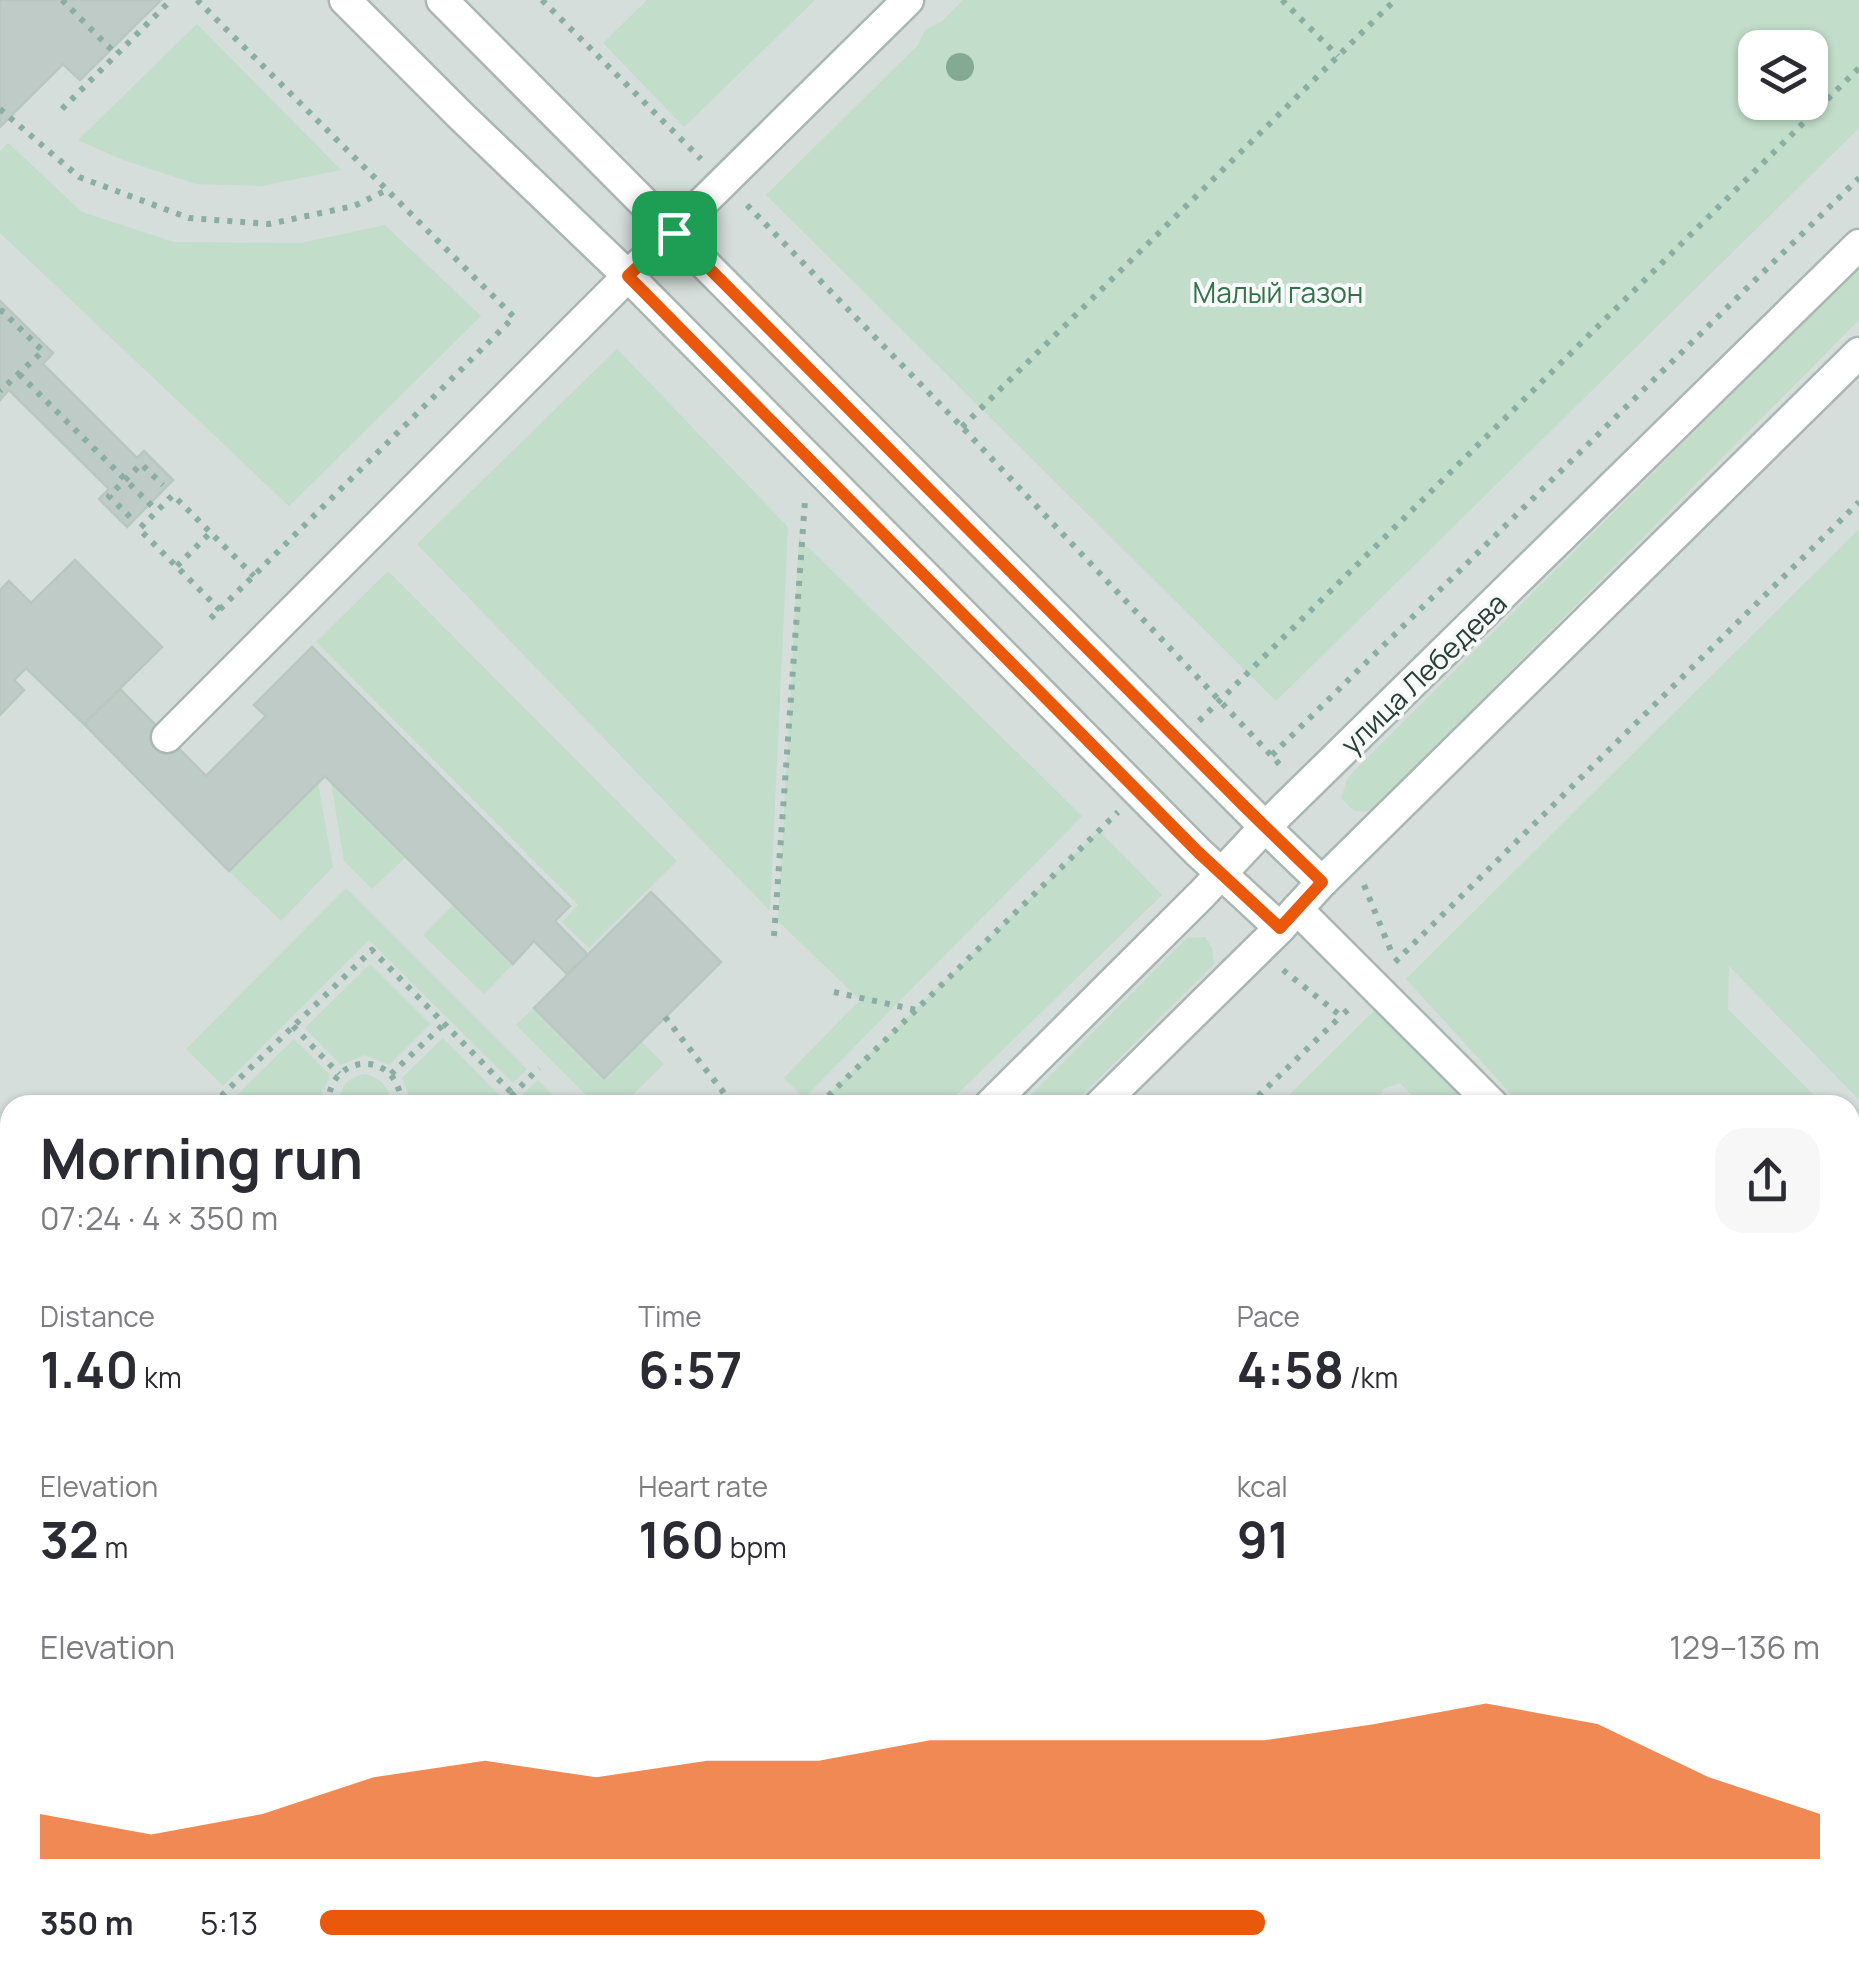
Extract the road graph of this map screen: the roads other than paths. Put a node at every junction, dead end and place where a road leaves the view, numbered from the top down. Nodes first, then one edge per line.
1 (345, 0) edge
2 (442, 0) edge
3 (908, 0) edge
4 (674, 233) junction
5 (1859, 246) edge
6 (628, 276) junction
7 (1859, 353) edge
8 (168, 737) dead end
9 (1265, 828) junction
10 (1222, 874) junction
11 (1322, 882) junction
12 (1288, 919) junction
13 (1000, 1095) edge
14 (1110, 1095) edge
15 (1482, 1095) edge

1 - 6 street
2 - 4 street
3 - 4 street
4 - 6 street
4 - 9 street
5 - 9 street, улица Лебедева
6 - 8 street
6 - 10 street
7 - 11 street
9 - 10 street, улица Лебедева
9 - 11 street
10 - 12 street
10 - 13 street, улица Лебедева
11 - 12 street
12 - 14 street
12 - 15 street

